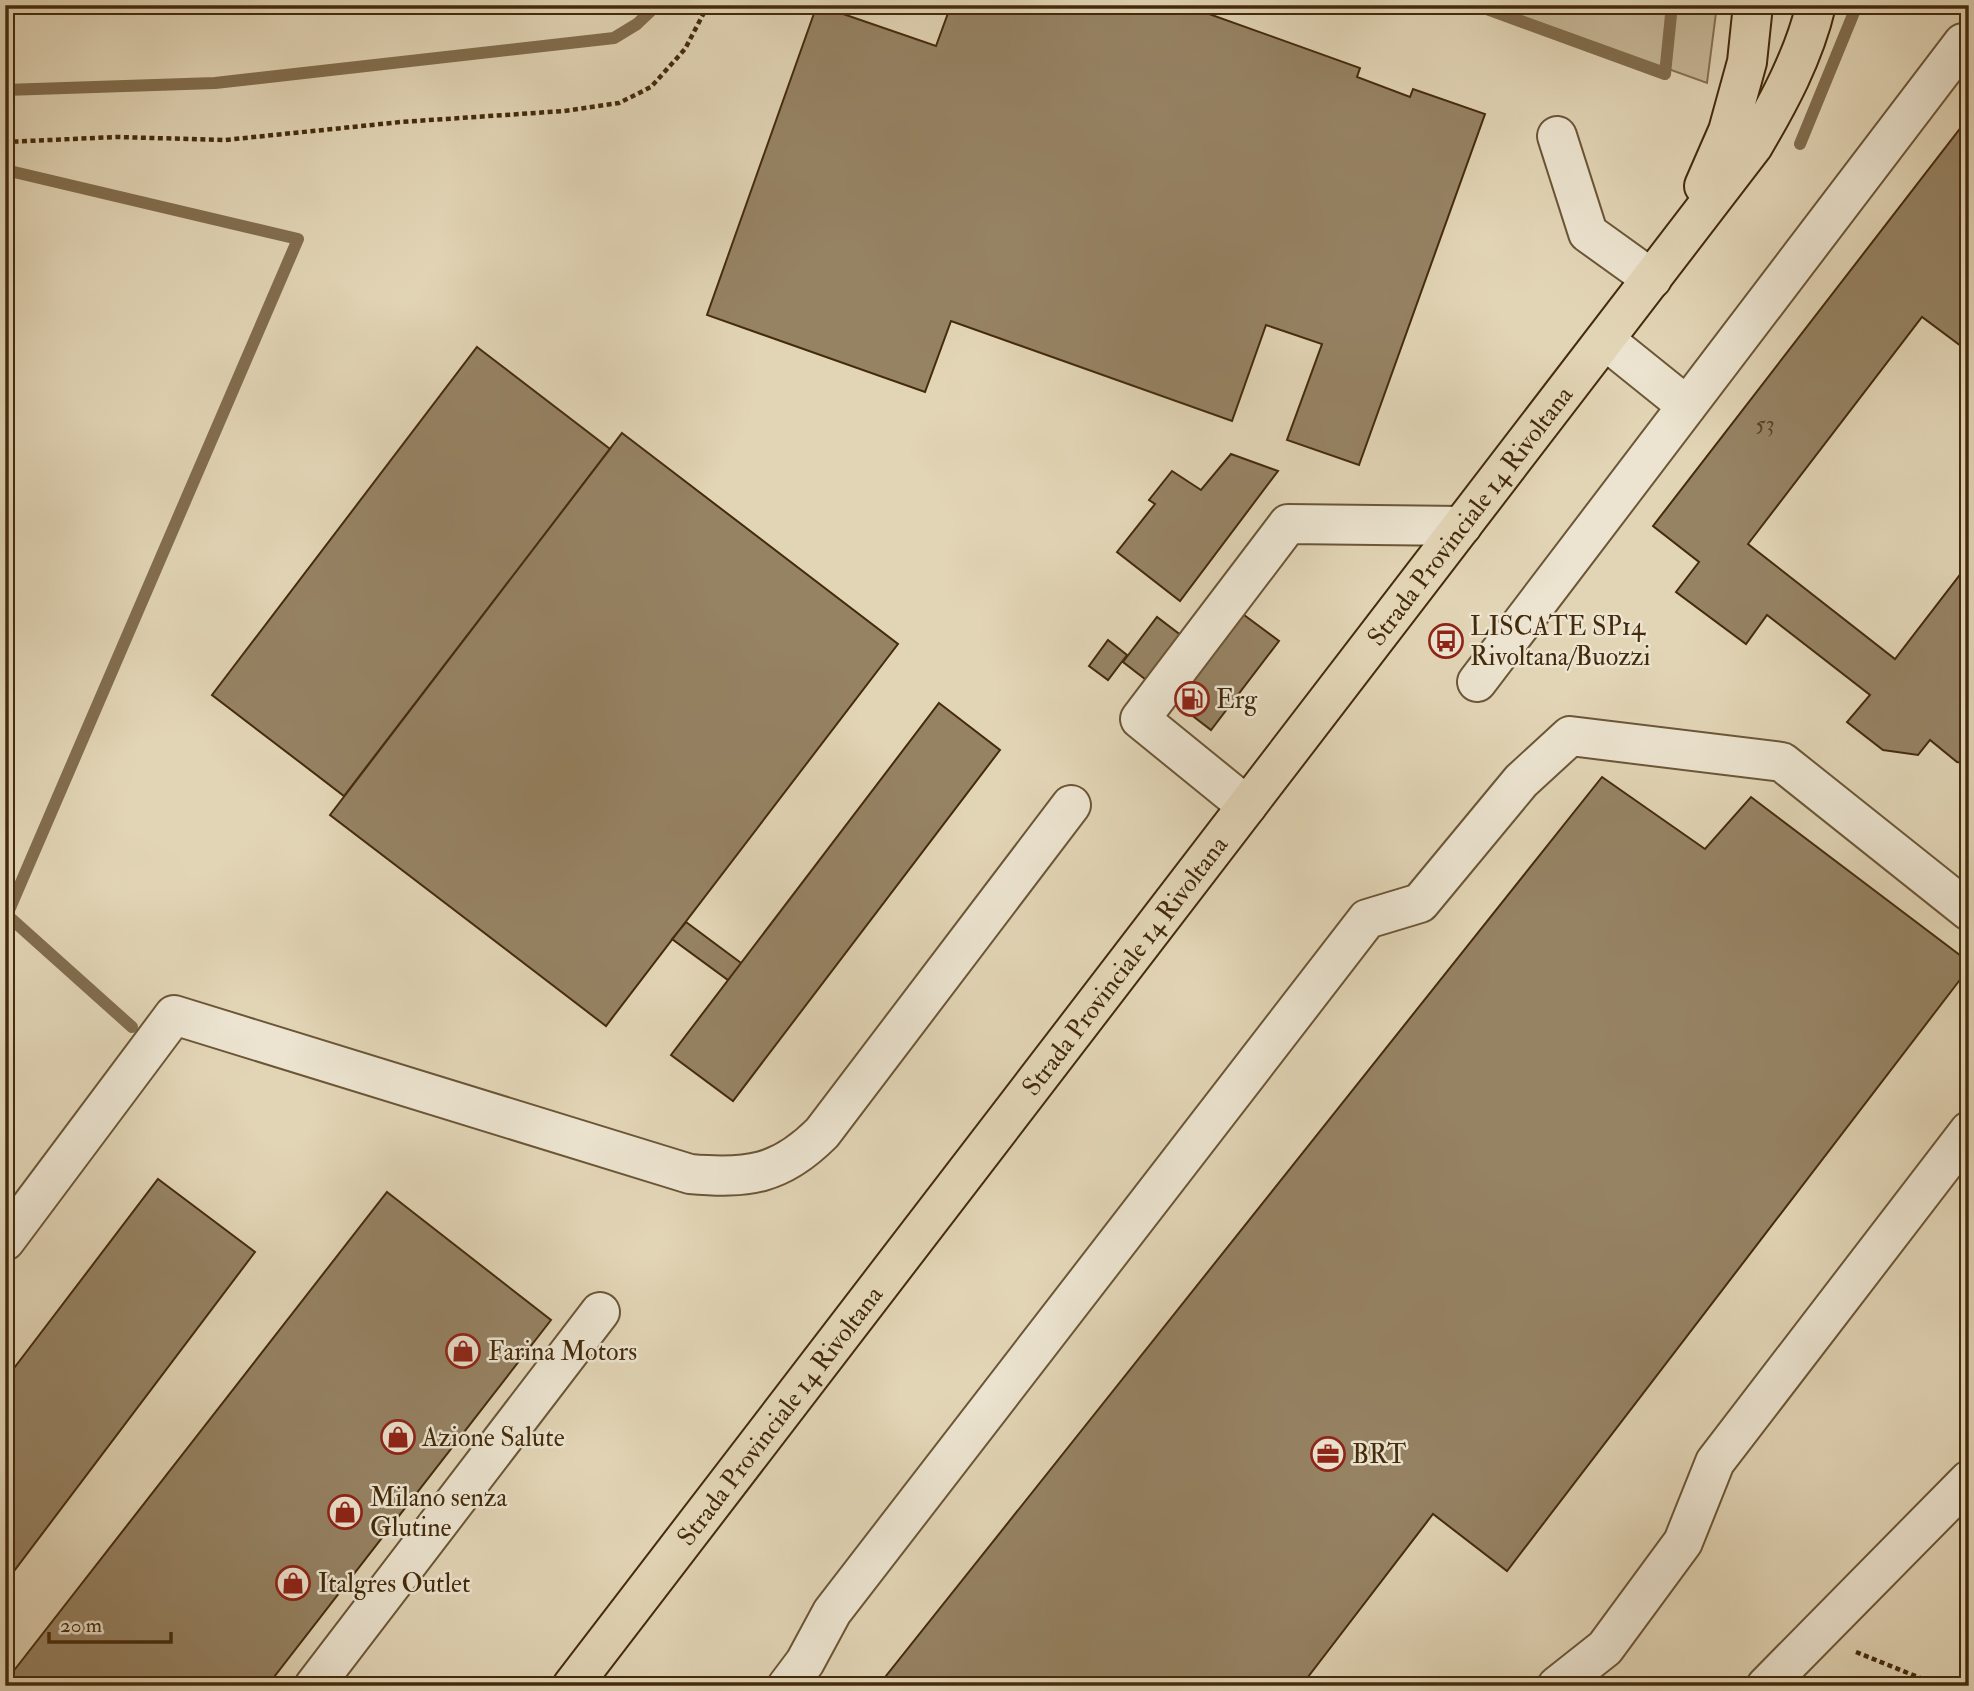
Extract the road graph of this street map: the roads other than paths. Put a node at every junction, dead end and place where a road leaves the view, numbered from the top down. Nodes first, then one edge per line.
1 (1753, 5) edge
2 (1816, 5) edge
3 (1969, 47) edge
4 (1557, 136) dead end
5 (1678, 246) junction
6 (1652, 279) junction
7 (1605, 340) junction
8 (1687, 406) junction
9 (1462, 526) junction
10 (1477, 682) dead end
11 (1071, 805) dead end
12 (1247, 806) junction
13 (1969, 911) edge
14 (1969, 1131) edge
15 (5, 1241) edge
16 (600, 1312) dead end
17 (1969, 1480) edge
18 (314, 1686) edge
19 (572, 1686) edge
20 (787, 1686) edge
21 (1557, 1686) edge
22 (1766, 1686) edge

1 - 5 main road, Strada Provinciale 14 Rivoltana
2 - 5 main road, Strada Provinciale 14 Rivoltana
3 - 8 street
4 - 6 street
5 - 6 main road, Strada Provinciale 14 Rivoltana
6 - 7 main road, Strada Provinciale 14 Rivoltana
7 - 8 street
7 - 9 main road, Strada Provinciale 14 Rivoltana
8 - 10 street
9 - 12 main road, Strada Provinciale 14 Rivoltana
9 - 12 street
11 - 15 street
12 - 19 main road, Strada Provinciale 14 Rivoltana
13 - 20 street
14 - 21 street
16 - 18 street
17 - 22 street

